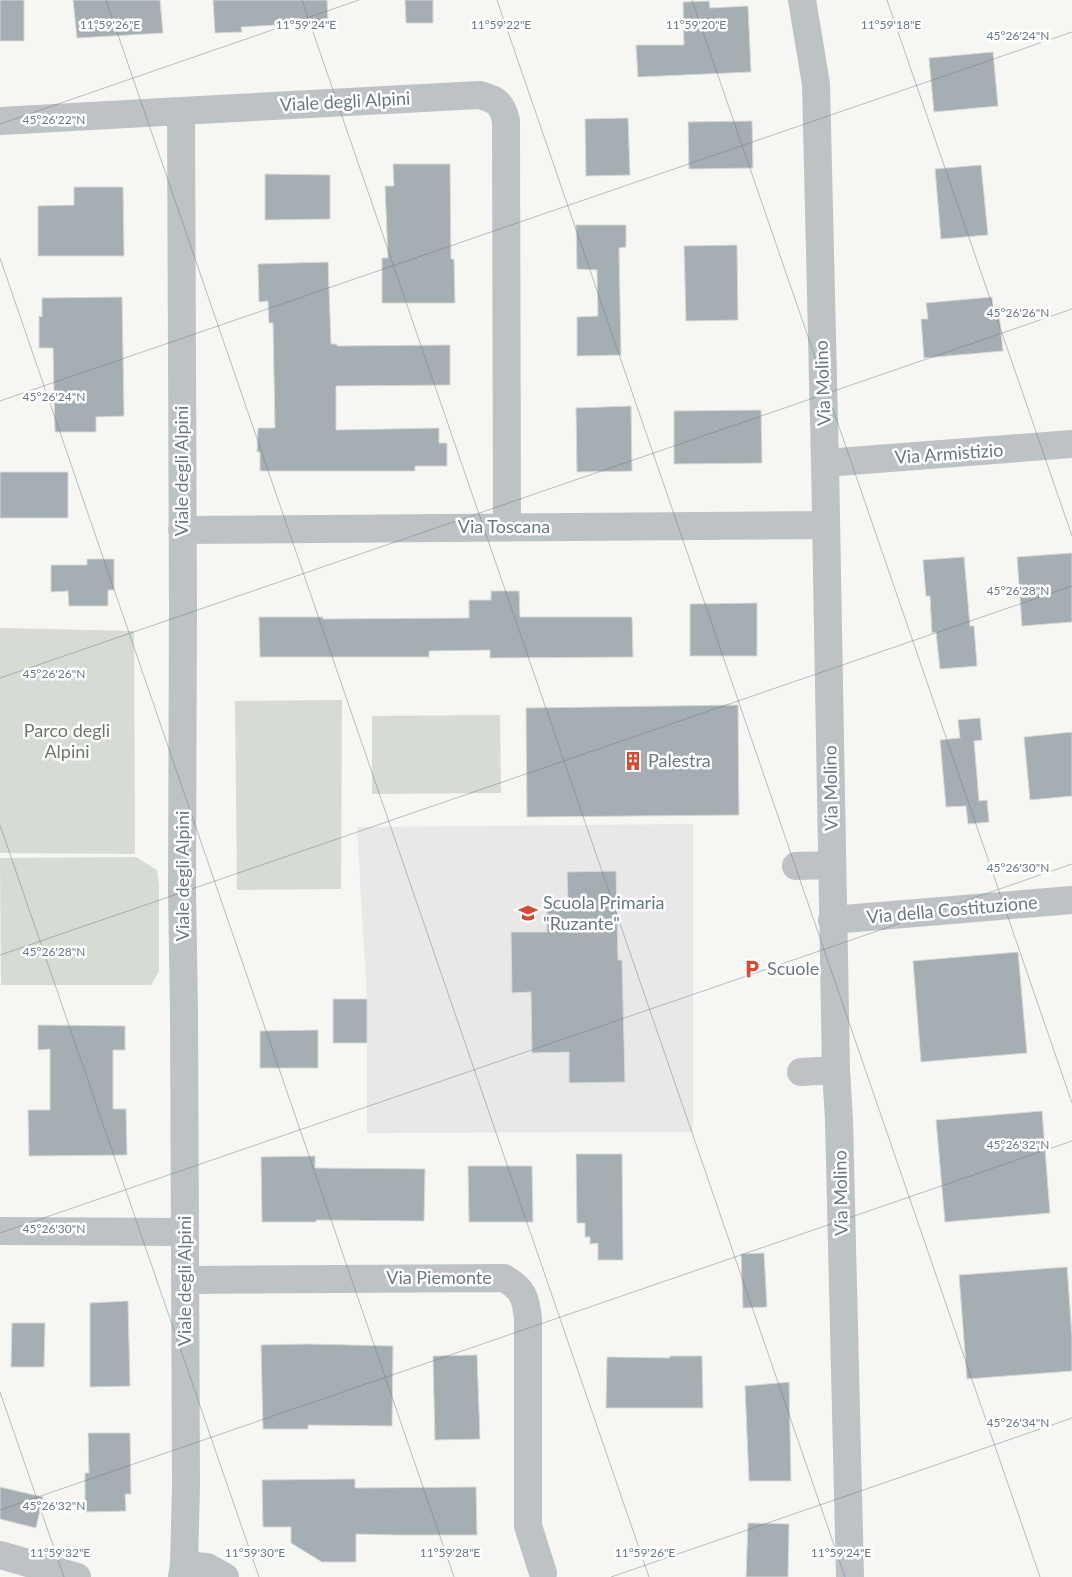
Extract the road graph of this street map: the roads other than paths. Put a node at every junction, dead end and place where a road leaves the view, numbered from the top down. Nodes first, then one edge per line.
1 (802, 0) edge
2 (180, 110) junction
3 (0, 121) edge
4 (1072, 444) edge
5 (825, 462) junction
6 (826, 525) junction
7 (507, 527) junction
8 (182, 530) junction
9 (832, 865) junction
10 (796, 866) dead end
11 (1072, 900) edge
12 (832, 920) junction
13 (836, 1070) junction
14 (801, 1072) dead end
15 (0, 1231) edge
16 (185, 1232) junction
17 (185, 1280) junction
18 (0, 1554) edge
19 (183, 1571) edge
20 (543, 1573) dead end
21 (77, 1577) edge
22 (224, 1577) edge
23 (850, 1577) edge

1 - 5 street, Via Molino
2 - 3 street
2 - 7 street, Viale degli Alpini
2 - 8 street, Viale degli Alpini
4 - 5 street, Via Armistizio
5 - 6 street, Via Molino
6 - 7 street, Via Toscana
6 - 9 street, Via Molino
7 - 8 street, Via Toscana
8 - 16 street, Viale degli Alpini
9 - 10 street
9 - 12 street, Via Molino
11 - 12 street, Via della Costituzione
12 - 13 street, Via Molino
13 - 14 street
13 - 23 street, Via Molino
15 - 16 street
16 - 17 street, Viale degli Alpini
17 - 19 street, Viale degli Alpini
17 - 20 street, Via Piemonte
18 - 21 street
19 - 22 street

